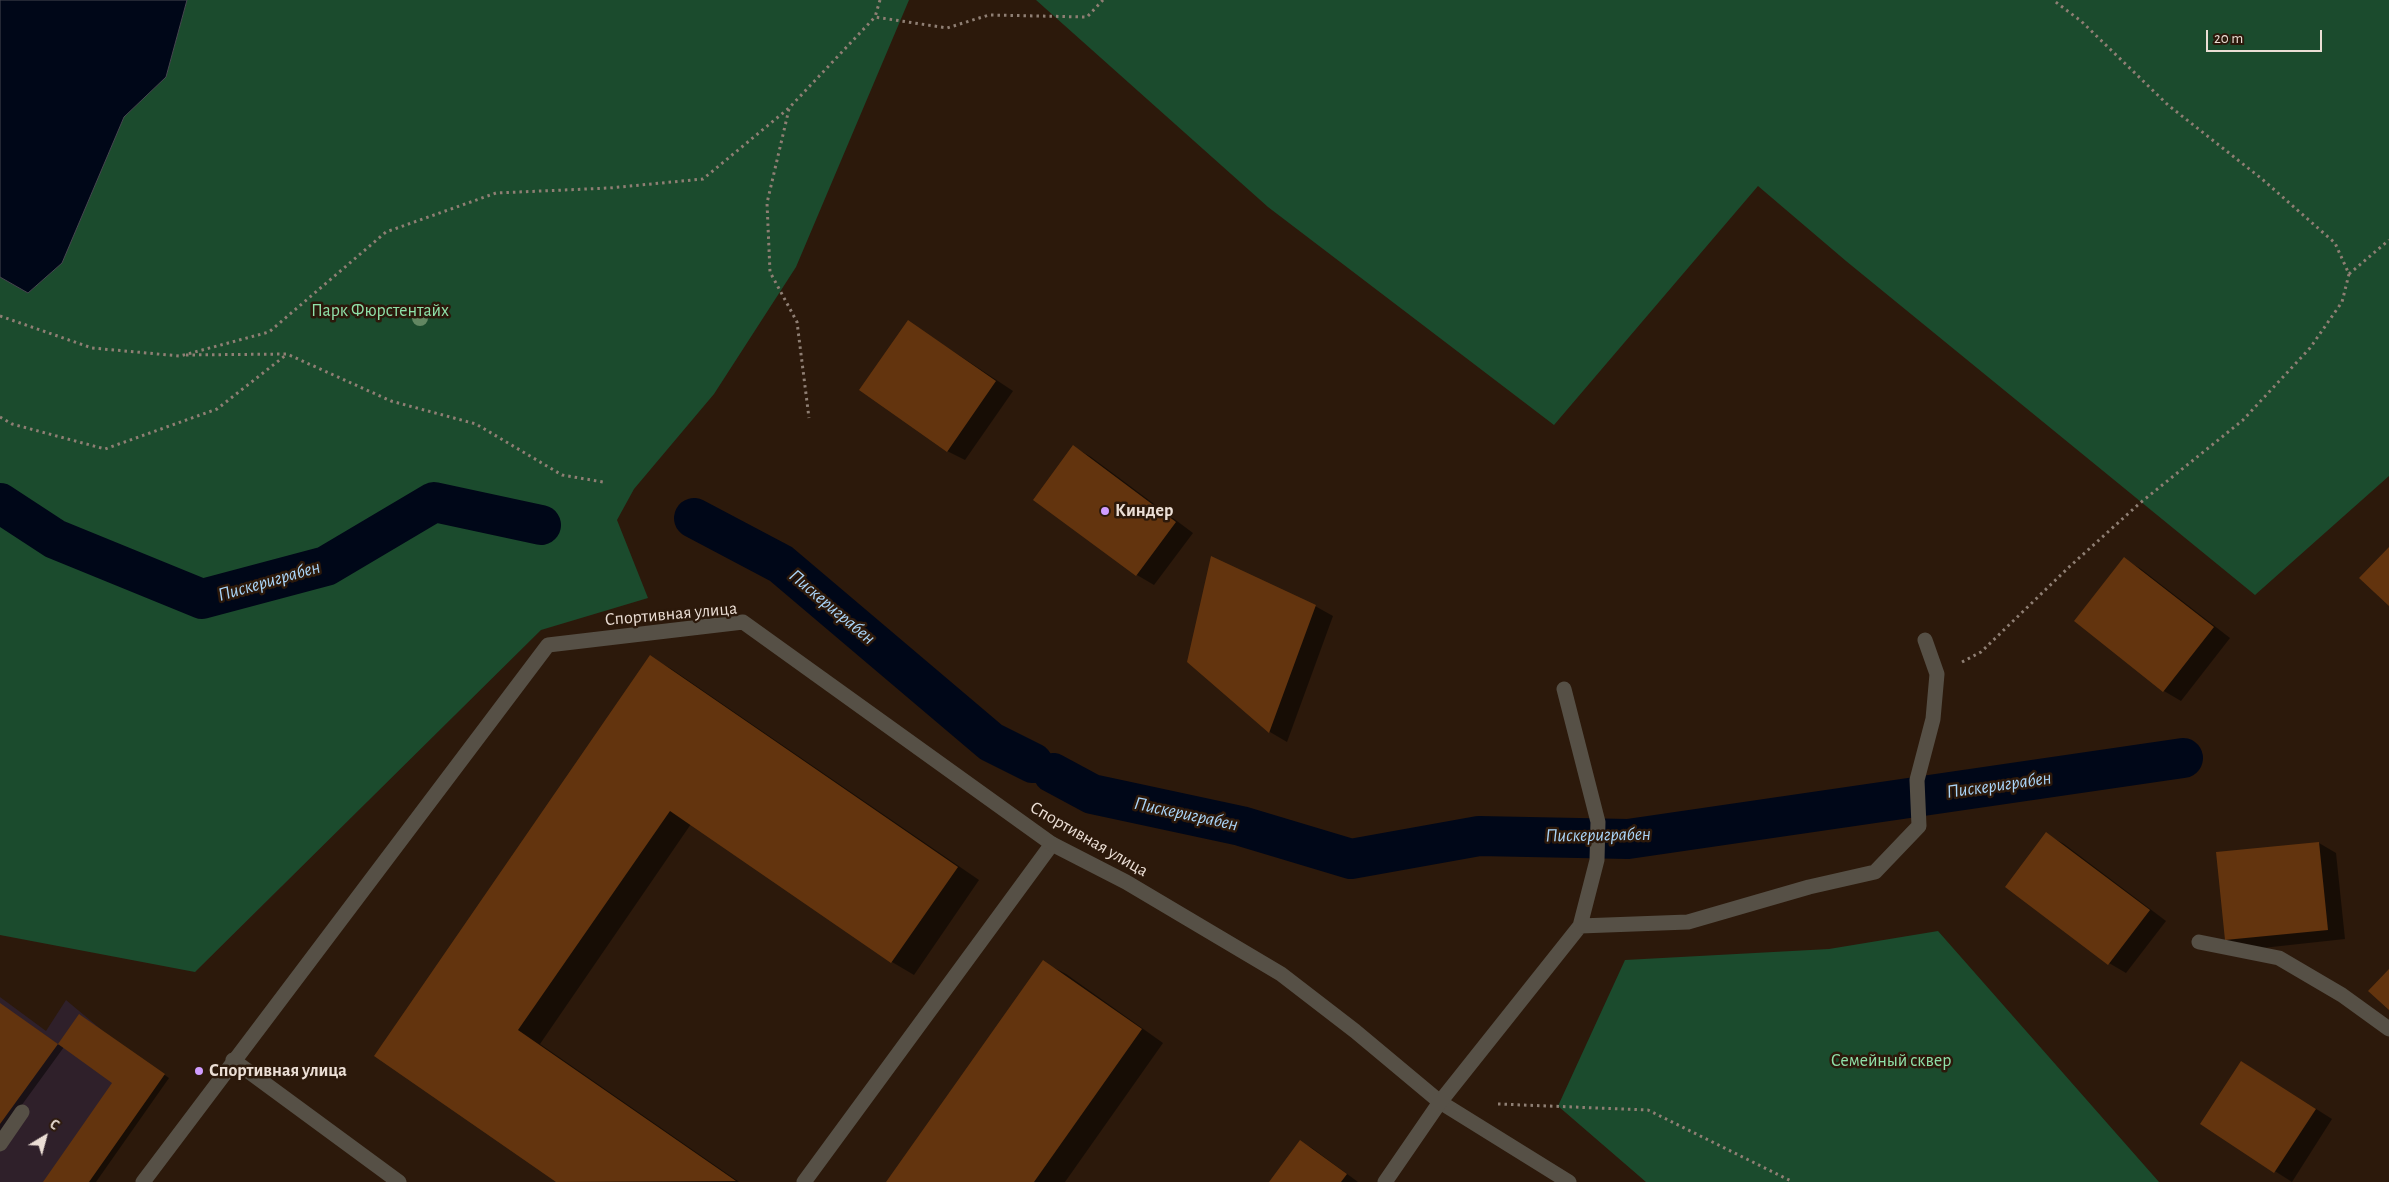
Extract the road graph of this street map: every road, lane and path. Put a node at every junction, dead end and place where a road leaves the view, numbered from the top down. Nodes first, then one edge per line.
1 (880, 0) edge
2 (1103, 0) edge
3 (2053, 0) edge
4 (875, 17) junction
5 (789, 108) junction
6 (2389, 240) edge
7 (2349, 274) junction
8 (0, 316) edge
9 (287, 354) junction
10 (180, 356) junction
11 (0, 417) edge
12 (810, 418) dead end
13 (603, 482) dead end
14 (1925, 640) dead end
15 (1936, 674) junction
16 (1564, 689) dead end
17 (1052, 844) junction
18 (1580, 926) junction
19 (2199, 942) dead end
20 (2389, 1029) edge
21 (233, 1060) junction
22 (1440, 1102) junction
23 (1489, 1104) dead end
24 (22, 1112) dead end
25 (0, 1144) edge
26 (143, 1182) edge
27 (399, 1182) edge
28 (804, 1182) edge
29 (1385, 1182) edge
30 (1569, 1182) edge
31 (1793, 1182) edge

1 - 4 path
2 - 4 path
3 - 7 path
4 - 5 path
5 - 10 path
5 - 12 path
6 - 7 path
7 - 15 path
8 - 10 path
9 - 10 path
9 - 11 path
9 - 13 path
14 - 15 street
15 - 18 street
16 - 18 street
17 - 21 street, Спортивная улица
17 - 22 street, Спортивная улица
17 - 28 street
18 - 22 street
19 - 20 street
21 - 26 street, Спортивная улица
21 - 27 street
22 - 29 street
22 - 30 street, Спортивная улица
23 - 31 path
24 - 25 street

